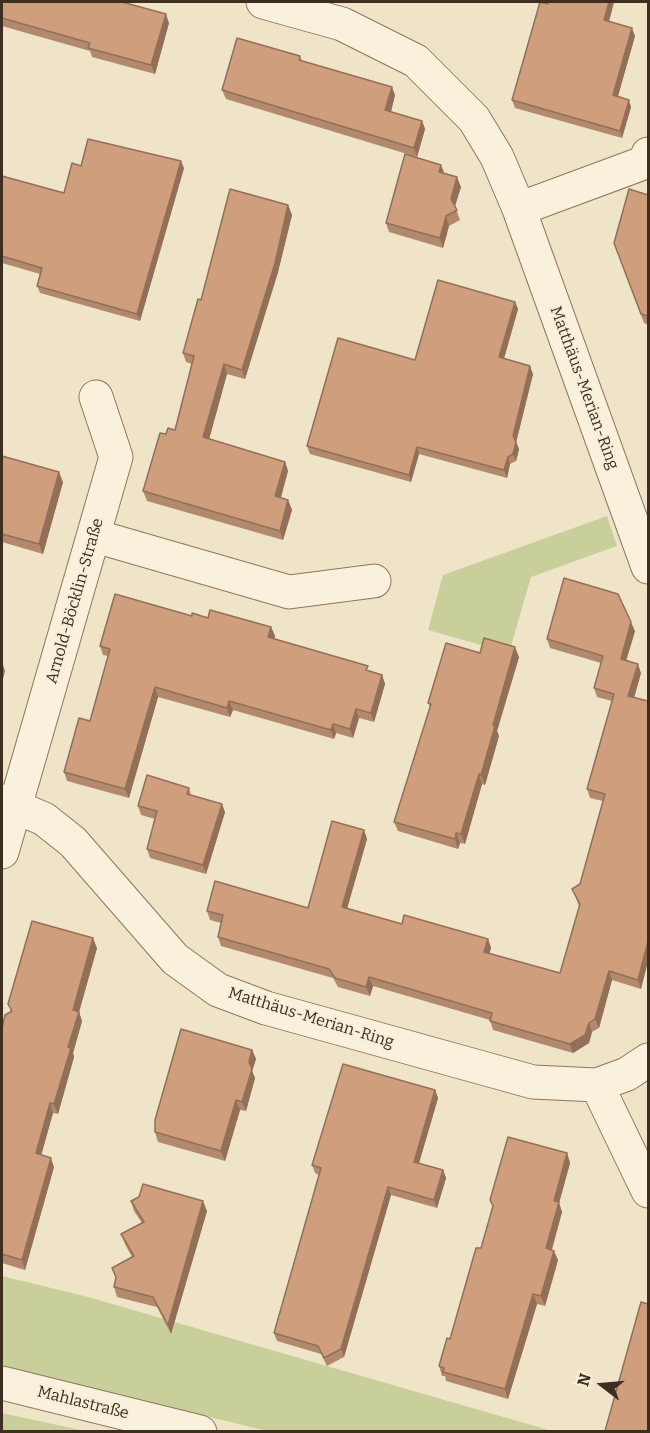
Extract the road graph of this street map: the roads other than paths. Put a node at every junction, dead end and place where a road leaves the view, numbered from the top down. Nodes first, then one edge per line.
1 (262, 2) edge
2 (648, 154) edge
3 (519, 209) junction
4 (96, 397) dead end
5 (95, 536) junction
6 (648, 567) edge
7 (374, 581) dead end
8 (9, 803) edge
9 (2, 852) edge
10 (648, 1060) edge
11 (597, 1085) junction
12 (648, 1191) edge
13 (2, 1383) edge
14 (200, 1431) edge

1 - 3 street, Matthäus-Merian-Ring
2 - 3 street
3 - 6 street, Matthäus-Merian-Ring
4 - 5 street, Arnold-Böcklin-Straße
5 - 7 street
5 - 8 street, Arnold-Böcklin-Straße
8 - 9 street, Arnold-Böcklin-Straße
8 - 11 street, Matthäus-Merian-Ring
10 - 11 street, Matthäus-Merian-Ring
11 - 12 street
13 - 14 street, Mahlastraße

